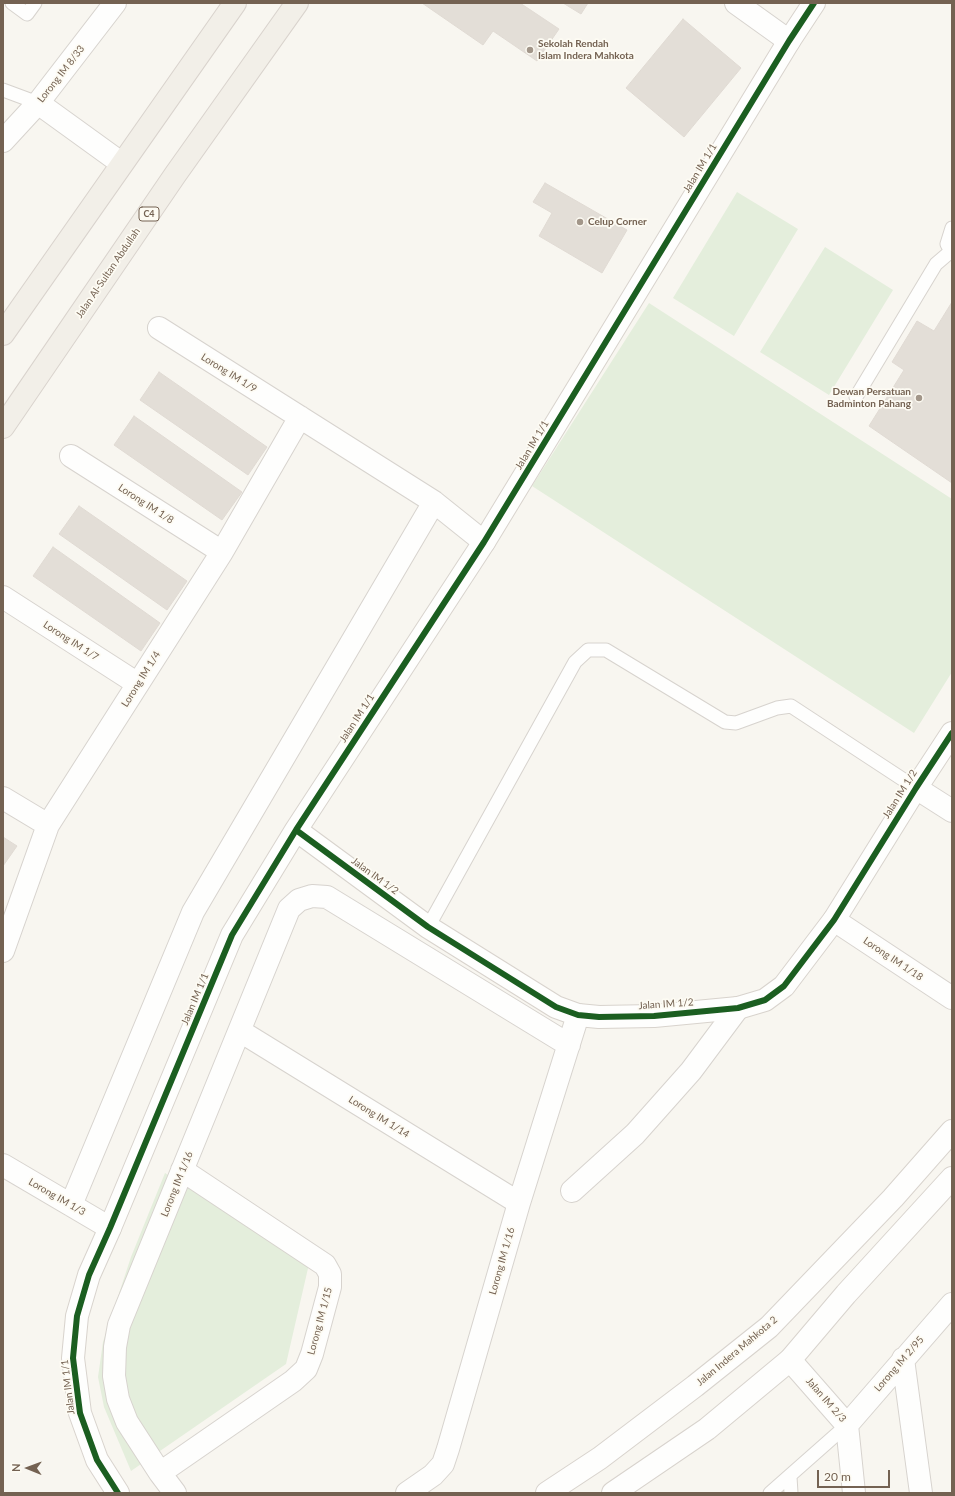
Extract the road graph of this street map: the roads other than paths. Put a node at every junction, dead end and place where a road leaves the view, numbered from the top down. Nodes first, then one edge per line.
1 (12, 3) edge
2 (35, 3) edge
3 (115, 3) edge
4 (234, 3) edge
5 (297, 3) edge
6 (736, 3) edge
7 (814, 3) edge
8 (790, 41) junction
9 (3, 90) edge
10 (38, 103) junction
11 (3, 142) edge
12 (121, 163) junction
13 (952, 228) edge
14 (951, 252) edge
15 (159, 328) dead end
16 (3, 334) edge
17 (856, 396) dead end
18 (300, 417) junction
19 (3, 427) edge
20 (71, 456) dead end
21 (434, 502) junction
22 (484, 542) junction
23 (222, 552) junction
24 (3, 597) edge
25 (138, 684) junction
26 (952, 733) edge
27 (916, 788) junction
28 (3, 798) edge
29 (952, 811) edge
30 (48, 825) junction
31 (296, 830) junction
32 (834, 920) junction
33 (428, 927) junction
34 (3, 951) edge
35 (952, 998) edge
36 (738, 1008) junction
37 (578, 1015) junction
38 (240, 1031) junction
39 (569, 1045) junction
40 (952, 1131) edge
41 (3, 1165) edge
42 (182, 1170) junction
43 (952, 1178) edge
44 (572, 1191) dead end
45 (519, 1203) junction
46 (71, 1205) junction
47 (110, 1228) junction
48 (952, 1304) edge
49 (903, 1359) junction
50 (790, 1360) junction
51 (847, 1425) junction
52 (160, 1473) junction
53 (790, 1477) junction
54 (118, 1493) edge
55 (175, 1493) edge
56 (407, 1493) edge
57 (548, 1493) edge
58 (613, 1493) edge
59 (770, 1493) edge
60 (791, 1493) edge
61 (854, 1493) edge
62 (921, 1493) edge

1 - 2 lane
3 - 10 street, Lorong IM 8/33
4 - 12 main road
5 - 19 main road, Jalan Al-Sultan Abdullah / C4
6 - 8 street
7 - 8 street, Jalan IM 1/1
8 - 22 street, Jalan IM 1/1
9 - 10 lane
10 - 11 street, Lorong IM 8/33
10 - 12 street
12 - 16 main road
13 - 14 lane
14 - 17 lane
15 - 18 street, Lorong IM 1/9
18 - 21 street, Lorong IM 1/9
18 - 23 street, Lorong IM 1/4
20 - 23 street, Lorong IM 1/8
21 - 22 street, Lorong IM 1/9
21 - 46 street
22 - 31 street, Jalan IM 1/1
23 - 25 street, Lorong IM 1/4
24 - 25 street, Lorong IM 1/7
25 - 30 street, Lorong IM 1/4
26 - 27 street, Jalan IM 1/2
27 - 29 street
27 - 32 street, Jalan IM 1/2
27 - 33 lane
28 - 30 street
30 - 34 street, Lorong IM 1/4
31 - 33 street, Jalan IM 1/2
31 - 47 street, Jalan IM 1/1
32 - 35 street, Lorong IM 1/18
32 - 36 street, Jalan IM 1/2
33 - 37 street, Jalan IM 1/2
36 - 37 street, Jalan IM 1/2
36 - 44 street
37 - 39 street, Lorong IM 1/16
38 - 39 street, Lorong IM 1/16
38 - 42 street, Lorong IM 1/16
38 - 45 street, Lorong IM 1/14
39 - 45 street, Lorong IM 1/16
40 - 57 street, Jalan Indera Mahkota 2
41 - 46 street, Lorong IM 1/3
42 - 52 street, Lorong IM 1/16
42 - 52 street, Lorong IM 1/15
43 - 50 street
45 - 56 street, Lorong IM 1/16
46 - 47 street, Lorong IM 1/3
47 - 54 street, Jalan IM 1/1
48 - 49 street, Lorong IM 2/95
49 - 51 street, Lorong IM 2/95
49 - 62 street
50 - 51 street, Jalan IM 2/3
50 - 58 street
51 - 53 lane
51 - 61 street, Jalan IM 2/3
52 - 55 street, Lorong IM 1/16
53 - 59 lane
53 - 60 lane

